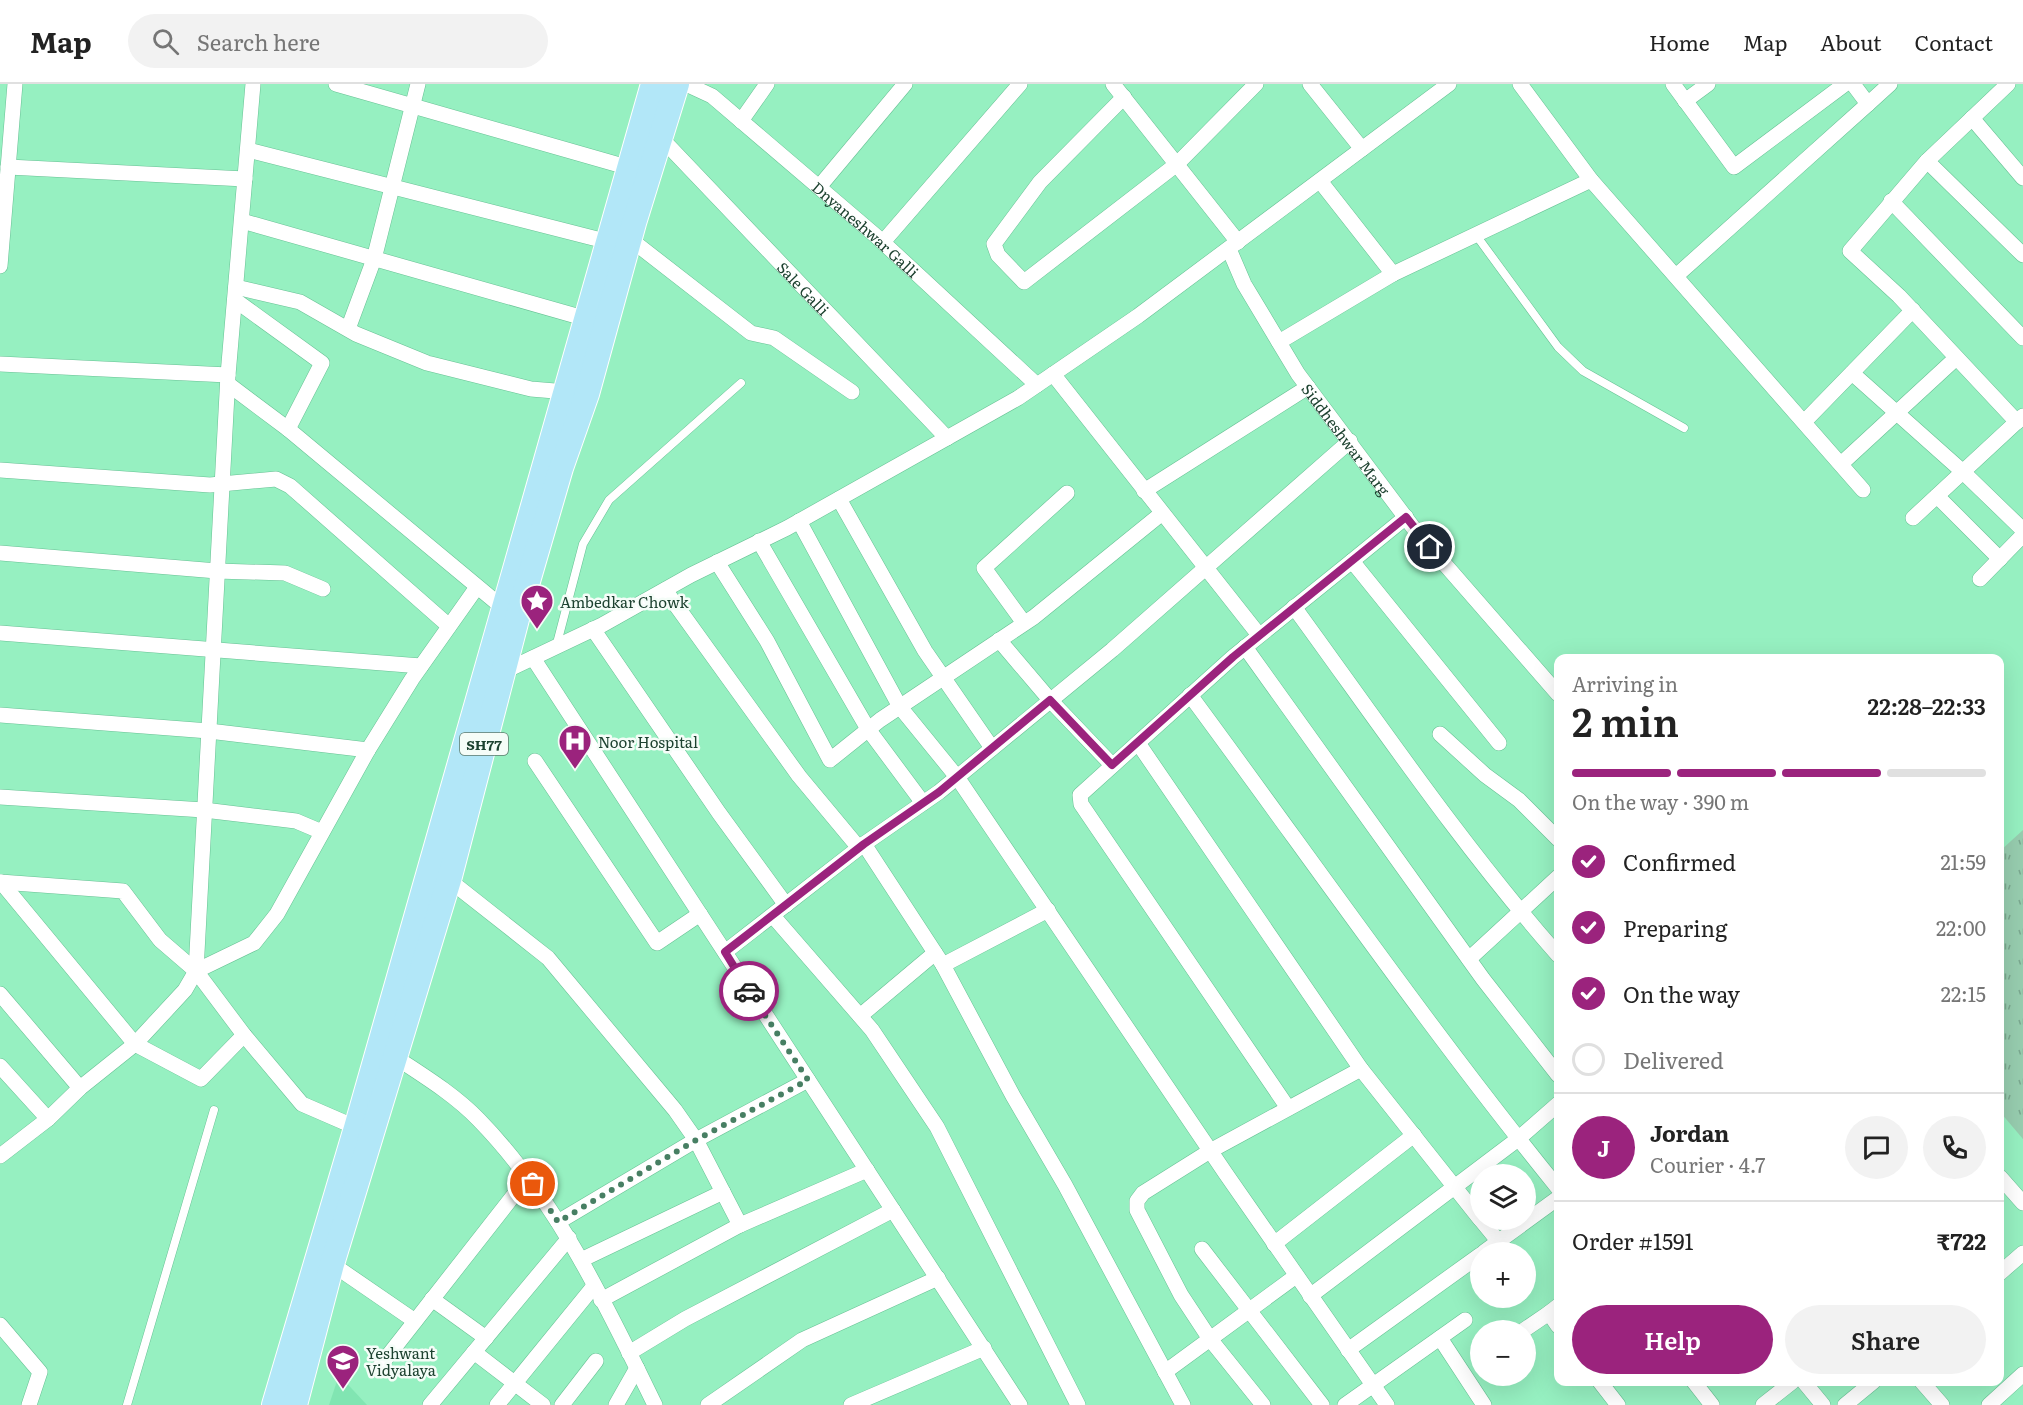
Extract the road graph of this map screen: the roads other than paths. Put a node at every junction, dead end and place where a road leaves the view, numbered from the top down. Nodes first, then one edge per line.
1 (15, 84) edge
2 (253, 84) edge
3 (336, 84) edge
4 (418, 84) edge
5 (653, 84) edge
6 (677, 84) edge
7 (686, 84) edge
8 (767, 84) edge
9 (905, 84) edge
10 (1020, 84) edge
11 (1113, 84) edge
12 (1256, 84) edge
13 (1310, 84) edge
14 (1449, 84) edge
15 (1520, 84) edge
16 (1672, 84) edge
17 (1708, 84) edge
18 (1845, 84) edge
19 (1853, 84) edge
20 (1890, 84) edge
21 (2008, 84) edge
22 (1124, 97) junction
23 (1684, 101) junction
24 (1868, 104) junction
25 (411, 108) junction
26 (1972, 118) junction
27 (741, 121) junction
28 (661, 138) junction
29 (1362, 149) junction
30 (248, 150) junction
31 (1927, 161) junction
32 (1177, 164) junction
33 (8, 167) junction
34 (630, 168) junction
35 (2023, 178) edge
36 (245, 179) junction
37 (1591, 180) junction
38 (1320, 181) junction
39 (819, 187) junction
40 (392, 188) junction
41 (1891, 201) junction
42 (242, 221) junction
43 (1476, 234) junction
44 (619, 240) junction
45 (883, 242) junction
46 (1234, 245) junction
47 (2023, 255) edge
48 (374, 259) junction
49 (0, 266) edge
50 (1393, 274) junction
51 (1676, 276) junction
52 (236, 293) junction
53 (1913, 310) junction
54 (587, 319) junction
55 (348, 329) junction
56 (2023, 338) edge
57 (1279, 342) junction
58 (1955, 359) junction
59 (0, 364) edge
60 (1852, 373) junction
61 (1053, 374) junction
62 (228, 379) junction
63 (741, 382) dead end
64 (1037, 385) junction
65 (1308, 387) junction
66 (567, 392) junction
67 (852, 392) dead end
68 (1896, 414) junction
69 (2020, 419) edge
70 (1803, 422) junction
71 (1684, 428) dead end
72 (288, 429) junction
73 (947, 438) junction
74 (1350, 441) junction
75 (1841, 464) junction
76 (0, 470) edge
77 (1962, 471) junction
78 (222, 484) junction
79 (1863, 490) dead end
80 (1144, 491) junction
81 (1067, 493) dead end
82 (1937, 496) junction
83 (839, 499) junction
84 (1161, 514) junction
85 (1406, 517) junction
86 (1913, 518) dead end
87 (799, 522) junction
88 (2023, 530) edge
89 (2023, 535) edge
90 (759, 542) junction
91 (0, 553) edge
92 (2000, 559) junction
93 (1352, 561) junction
94 (717, 562) junction
95 (1204, 568) junction
96 (217, 571) junction
97 (1980, 579) dead end
98 (477, 587) junction
99 (323, 589) dead end
100 (664, 590) junction
101 (502, 607) junction
102 (1294, 607) junction
103 (1024, 623) junction
104 (449, 626) junction
105 (593, 629) junction
106 (0, 633) edge
107 (1259, 635) junction
108 (999, 640) junction
109 (555, 647) junction
110 (1245, 647) junction
111 (213, 650) junction
112 (533, 658) junction
113 (421, 666) junction
114 (503, 672) junction
115 (943, 677) junction
116 (1554, 689) edge
117 (1190, 695) junction
118 (1050, 700) junction
119 (900, 707) junction
120 (0, 715) edge
121 (868, 729) junction
122 (208, 731) junction
123 (1440, 734) dead end
124 (1138, 742) junction
125 (1499, 743) dead end
126 (992, 748) junction
127 (368, 750) junction
128 (535, 761) dead end
129 (1112, 765) junction
130 (957, 777) junction
131 (0, 797) edge
132 (923, 803) junction
133 (204, 810) junction
134 (322, 832) junction
135 (1554, 835) edge
136 (862, 846) junction
137 (449, 880) junction
138 (1554, 881) edge
139 (0, 882) edge
140 (786, 905) junction
141 (1048, 910) junction
142 (1520, 912) junction
143 (700, 914) junction
144 (773, 916) junction
145 (1554, 950) edge
146 (725, 952) junction
147 (939, 959) junction
148 (1469, 959) junction
149 (196, 971) junction
150 (0, 994) edge
151 (860, 1016) junction
152 (243, 1035) junction
153 (135, 1044) junction
154 (395, 1057) junction
155 (0, 1066) edge
156 (1361, 1069) junction
157 (1554, 1070) edge
158 (808, 1080) junction
159 (80, 1088) junction
160 (1554, 1107) edge
161 (1288, 1108) junction
162 (214, 1110) dead end
163 (48, 1119) junction
164 (364, 1131) junction
165 (1414, 1136) junction
166 (1518, 1138) junction
167 (696, 1140) junction
168 (1210, 1151) junction
169 (0, 1156) edge
170 (867, 1170) junction
171 (528, 1177) junction
172 (2004, 1182) edge
173 (1554, 1183) edge
174 (1455, 1186) junction
175 (723, 1192) junction
176 (1554, 1201) edge
177 (2023, 1203) edge
178 (1470, 1205) edge
179 (893, 1210) junction
180 (558, 1222) junction
181 (740, 1225) junction
182 (1490, 1230) edge
183 (568, 1238) junction
184 (1499, 1242) joint
185 (1274, 1244) junction
186 (1202, 1249) dead end
187 (2023, 1253) edge
188 (581, 1260) junction
189 (1470, 1262) edge
190 (332, 1264) junction
191 (2004, 1270) edge
192 (1296, 1276) junction
193 (938, 1278) junction
194 (594, 1286) junction
195 (1310, 1296) junction
196 (432, 1299) junction
197 (601, 1300) junction
198 (1250, 1310) junction
199 (1554, 1310) edge
200 (1466, 1320) dead end
201 (415, 1322) junction
202 (1536, 1322) edge
203 (0, 1325) edge
204 (486, 1338) junction
205 (1440, 1338) junction
206 (1210, 1339) junction
207 (984, 1348) junction
208 (1348, 1350) junction
209 (474, 1352) junction
210 (629, 1353) junction
211 (596, 1361) dead end
212 (380, 1366) dead end
213 (637, 1368) junction
214 (1165, 1372) junction
215 (2023, 1374) edge
216 (514, 1383) junction
217 (1373, 1385) junction
218 (1603, 1386) edge
219 (1697, 1386) edge
220 (1787, 1386) edge
221 (1807, 1386) edge
222 (1868, 1386) edge
223 (1925, 1386) edge
224 (29, 1405) edge
225 (127, 1405) edge
226 (274, 1405) edge
227 (295, 1405) edge
228 (430, 1405) edge
229 (497, 1405) edge
230 (543, 1405) edge
231 (562, 1405) edge
232 (616, 1405) edge
233 (655, 1405) edge
234 (708, 1405) edge
235 (851, 1405) edge
236 (1020, 1405) edge
237 (1078, 1405) edge
238 (1183, 1405) edge
239 (1263, 1405) edge
240 (1322, 1405) edge
241 (1345, 1405) edge
242 (1387, 1405) edge
243 (1484, 1405) edge
244 (1618, 1405) edge
245 (1712, 1405) edge
246 (1762, 1405) edge
247 (1823, 1405) edge
248 (1845, 1405) edge
249 (1942, 1405) edge
250 (1989, 1405) edge

1 - 33 street
2 - 30 street
3 - 25 street
4 - 25 street
5 - 34 main road, SH77
6 - 28 main road, SH77
7 - 27 street, Dnyaneshwar Galli
8 - 27 street
9 - 39 street
10 - 45 street
11 - 22 street, Siddheshwar Marg
12 - 32 street
13 - 29 street
14 - 29 street
15 - 37 street
16 - 23 street
17 - 23 street
18 - 23 street
19 - 24 street
20 - 24 street
21 - 26 street
22 - 32 street, Siddheshwar Marg
22 - 32 street
24 - 51 street
25 - 34 street
25 - 40 street
26 - 31 street
26 - 35 street
27 - 39 street, Dnyaneshwar Galli
28 - 44 main road, SH77
28 - 73 street, Sale Galli
29 - 38 street
30 - 36 street
30 - 40 street
31 - 41 street
31 - 47 street
32 - 46 street, Siddheshwar Marg
33 - 36 street
33 - 49 street
34 - 44 main road, SH77
36 - 42 street
37 - 43 street
37 - 51 street
38 - 46 street
38 - 50 street
39 - 45 street, Dnyaneshwar Galli
40 - 44 street
40 - 48 street
41 - 53 street
41 - 56 street
42 - 48 street
42 - 52 street
43 - 50 street
43 - 71 lane
44 - 54 main road, SH77
44 - 67 street
44 - 114 main road, SH77
45 - 64 street, Dnyaneshwar Galli
46 - 57 street, Siddheshwar Marg
46 - 61 street
48 - 54 street
48 - 55 street
50 - 57 street
51 - 70 street
52 - 55 street
52 - 62 street
52 - 72 street
53 - 58 street
53 - 60 street
54 - 66 main road, SH77
55 - 66 street
57 - 65 street, Siddheshwar Marg
58 - 68 street
58 - 69 street
59 - 62 street
60 - 68 street
60 - 70 street
61 - 64 street
61 - 80 street
62 - 72 street
62 - 78 street
63 - 109 lane
64 - 73 street
65 - 74 street, Siddheshwar Marg
65 - 80 street
66 - 101 main road, SH77
68 - 75 street
68 - 77 street
69 - 77 street
70 - 75 street
72 - 98 street
73 - 83 street
74 - 85 street, Siddheshwar Marg
74 - 95 street
75 - 79 street
76 - 78 street
77 - 82 street
77 - 88 street
78 - 96 street
78 - 104 street
80 - 84 street
81 - 103 street
82 - 86 street
82 - 92 street
83 - 87 street
83 - 115 street
84 - 95 street
84 - 103 street
85 - 93 street
85 - 116 street, Siddheshwar Marg
87 - 90 street
87 - 119 street
89 - 92 street
90 - 94 street
90 - 121 street
91 - 96 street
92 - 97 street
93 - 102 street
93 - 125 street
94 - 100 street
94 - 121 street
95 - 107 street
95 - 118 street
96 - 99 street
96 - 111 street
98 - 101 street
98 - 104 street
100 - 105 street
100 - 136 street
101 - 164 main road, SH77
102 - 107 street
102 - 142 street
103 - 108 street
104 - 113 street
105 - 109 street
105 - 140 street
106 - 111 street
107 - 110 street
108 - 115 street
108 - 118 street
109 - 112 street
110 - 117 street
110 - 148 street
111 - 113 street
111 - 122 street
112 - 114 street
112 - 143 street
113 - 127 street
114 - 137 main road, SH77
115 - 119 street
115 - 126 street
117 - 124 street
117 - 166 street
118 - 126 street
118 - 129 street
119 - 121 street
119 - 130 street
120 - 122 street
121 - 132 street
122 - 127 street
122 - 133 street
123 - 135 street
124 - 129 street
124 - 156 street
126 - 130 street
127 - 134 street
128 - 143 street
129 - 161 street
130 - 132 street
130 - 141 street
131 - 133 street
132 - 136 street
133 - 134 street
133 - 149 street
134 - 149 street
136 - 140 street
136 - 147 street
137 - 154 main road, SH77
137 - 167 street
138 - 142 street
139 - 149 street
139 - 153 street
140 - 144 street
141 - 147 street
141 - 168 street
142 - 145 street
142 - 148 street
143 - 146 street
144 - 146 street
144 - 151 street
146 - 158 street
147 - 151 street
147 - 214 street
148 - 157 street
149 - 152 street
149 - 153 street
150 - 159 street
151 - 237 street
152 - 153 street
152 - 164 street
153 - 159 street
154 - 164 main road, SH77
154 - 171 street
155 - 163 street
156 - 161 street
156 - 165 street
158 - 167 street
158 - 170 street
159 - 163 street
160 - 166 street
161 - 168 street
162 - 225 lane
163 - 169 street
164 - 190 main road, SH77
164 - 226 main road, SH77
165 - 174 street
165 - 185 street
166 - 173 street
166 - 174 street
167 - 175 street
167 - 180 street
168 - 185 street
168 - 206 street
170 - 179 street
170 - 181 street
171 - 180 street
171 - 196 street
172 - 177 street
174 - 178 street
174 - 195 street
175 - 181 street
175 - 188 street
176 - 184 street
179 - 193 street
179 - 210 street
180 - 183 street
181 - 197 street
182 - 184 street
183 - 188 street
183 - 204 street
185 - 192 street
186 - 198 street
187 - 191 street
188 - 194 street
189 - 208 street
190 - 201 street
190 - 227 main road, SH77
192 - 195 street
192 - 198 street
193 - 207 street
193 - 234 street
194 - 197 street
194 - 216 street
195 - 208 street
196 - 201 street
196 - 204 street
197 - 210 street
198 - 206 street
198 - 240 street
199 - 202 street
200 - 205 street
201 - 212 street
203 - 224 street
204 - 209 street
205 - 217 street
205 - 243 street
206 - 214 street
206 - 239 street
207 - 235 street
207 - 236 street
208 - 217 street
209 - 216 street
209 - 228 street
210 - 213 street
211 - 231 street
213 - 232 street
213 - 233 street
214 - 238 street
215 - 250 street
216 - 229 street
216 - 230 street
217 - 241 street
217 - 242 street
218 - 244 street
219 - 245 street
220 - 246 street
221 - 247 street
222 - 248 street
223 - 249 street

